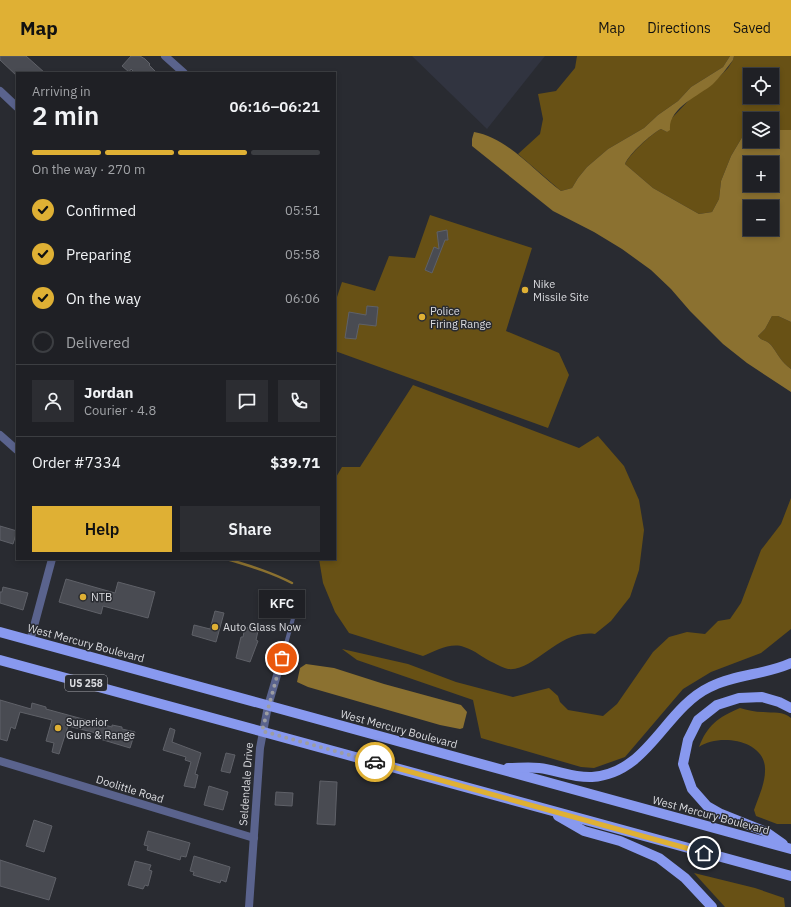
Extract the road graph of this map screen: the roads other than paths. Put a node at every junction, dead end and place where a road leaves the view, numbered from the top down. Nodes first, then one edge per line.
1 (165, 56) edge
2 (183, 72) edge
3 (0, 91) edge
4 (16, 106) edge
5 (0, 435) edge
6 (16, 449) edge
7 (52, 560) edge
8 (299, 597) dead end
9 (0, 632) edge
10 (30, 641) junction
11 (282, 658) joint
12 (0, 660) edge
13 (791, 663) edge
14 (268, 706) junction
15 (791, 708) edge
16 (262, 731) junction
17 (0, 761) edge
18 (495, 768) junction
19 (544, 808) junction
20 (254, 838) junction
21 (790, 849) edge
22 (791, 876) edge
23 (249, 907) edge
24 (712, 907) edge

1 - 2 street
3 - 4 street
5 - 6 street
7 - 10 street
8 - 11 lane, Seldendale Drive
9 - 10 main road, West Mercury Boulevard / US 258
10 - 14 main road, West Mercury Boulevard / US 258
11 - 14 street, Seldendale Drive
12 - 16 main road, US 258
13 - 18 main road
14 - 16 street, Seldendale Drive
14 - 18 main road, West Mercury Boulevard / US 258
15 - 21 main road
16 - 19 main road, US 258
16 - 20 street, Seldendale Drive
17 - 20 street, Doolittle Road
18 - 21 main road, West Mercury Boulevard / US 258
19 - 22 main road, US 258
19 - 24 main road
20 - 23 street, Seldendale Drive

